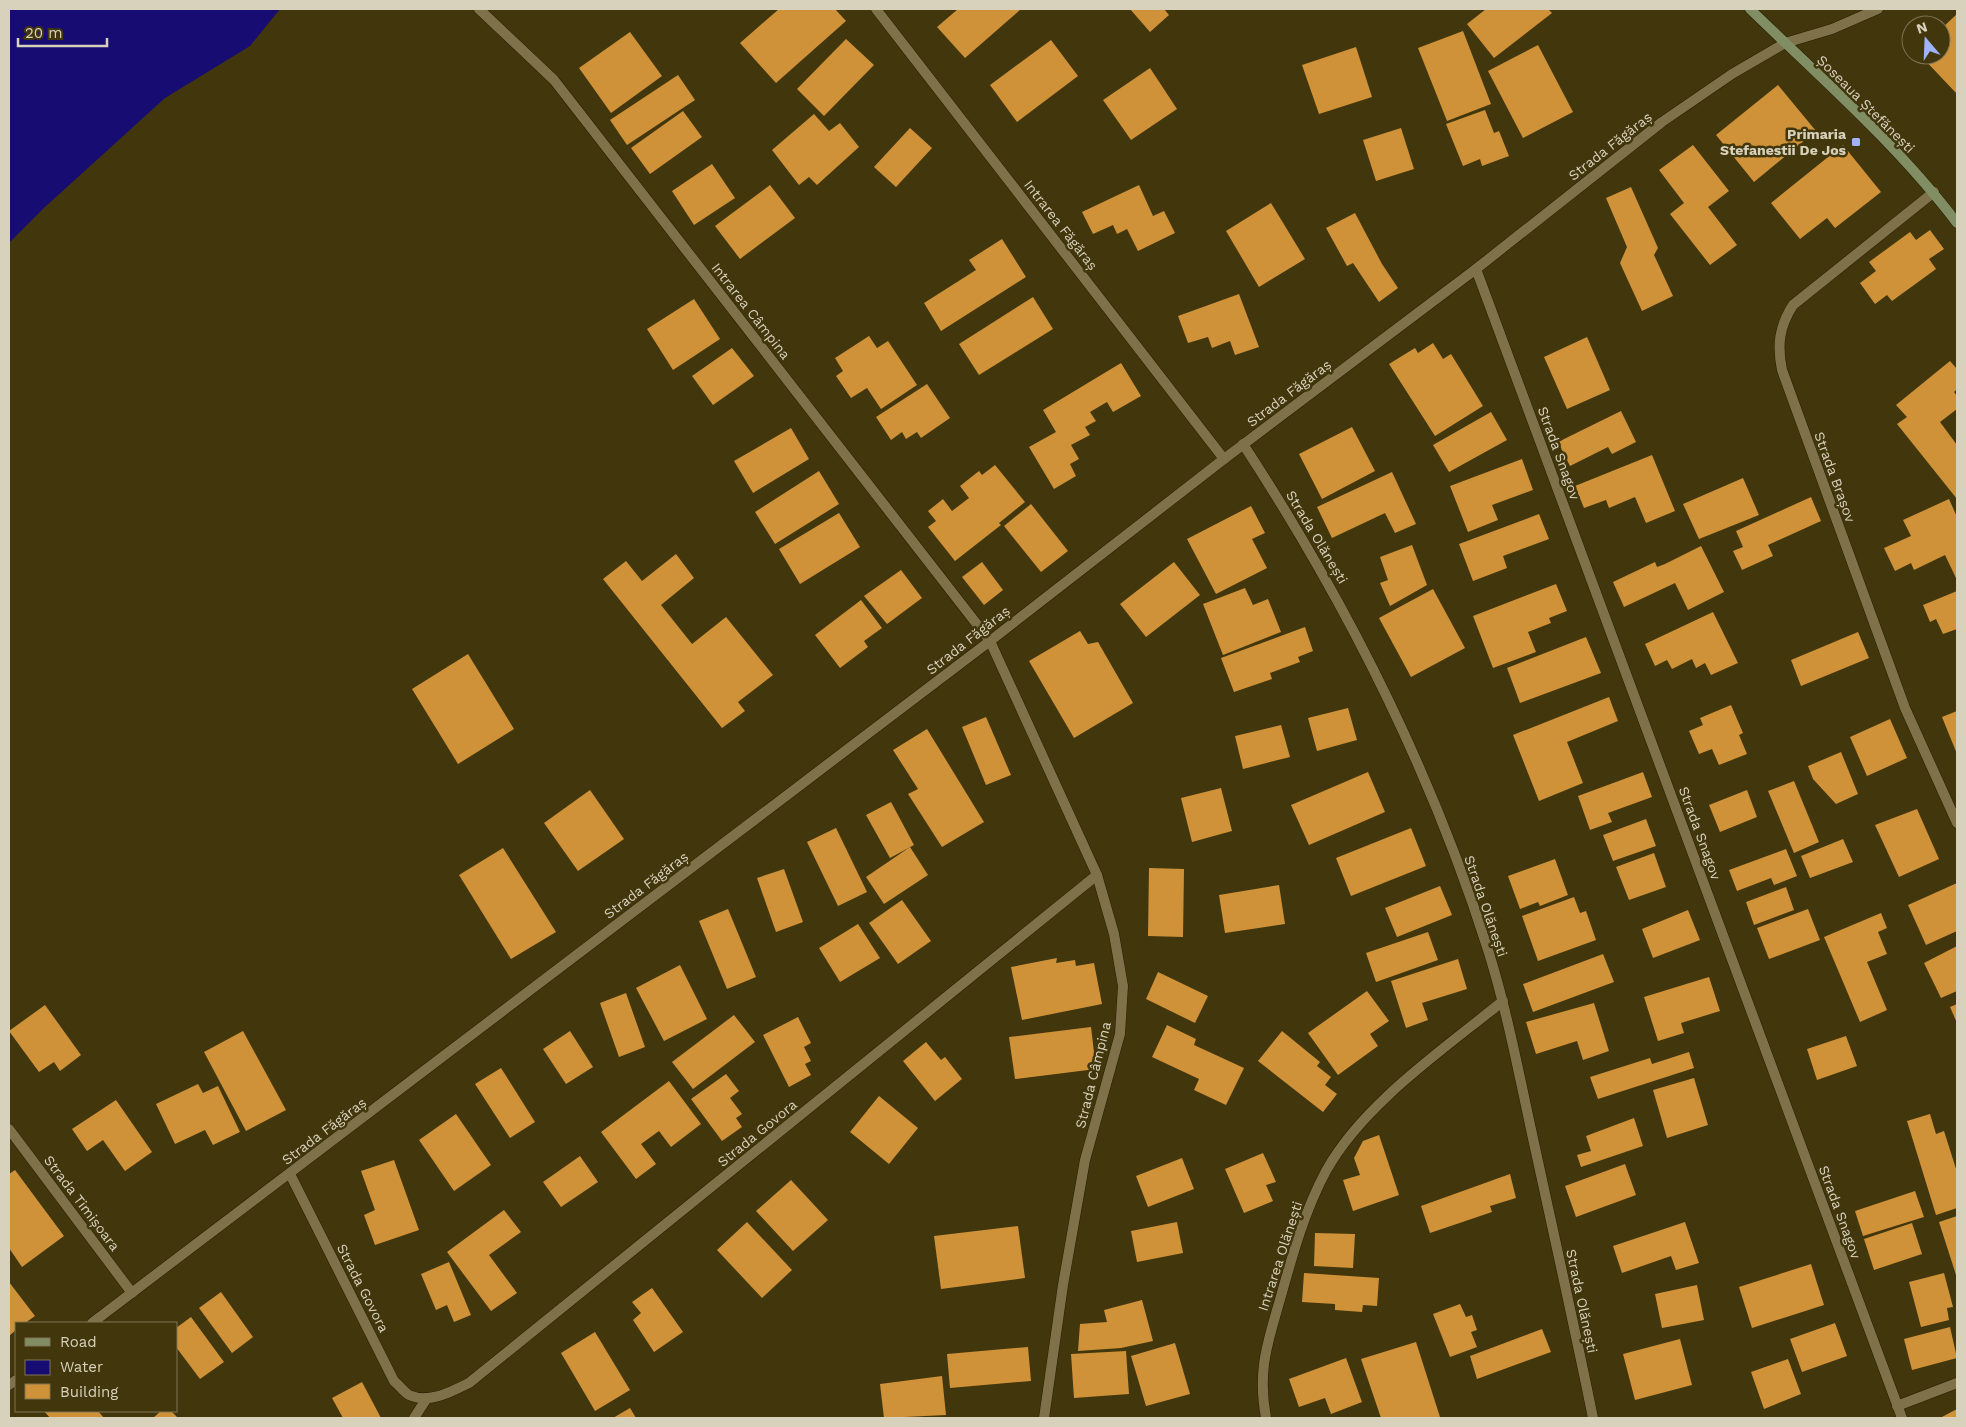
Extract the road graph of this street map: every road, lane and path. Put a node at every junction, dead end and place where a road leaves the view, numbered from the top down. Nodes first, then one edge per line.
1 (479, 9) edge
2 (876, 9) edge
3 (1750, 9) edge
4 (1878, 9) edge
5 (1785, 43) junction
6 (1934, 192) junction
7 (1957, 223) edge
8 (1476, 269) junction
9 (1244, 444) junction
10 (1224, 459) junction
11 (990, 641) junction
12 (1957, 823) edge
13 (1098, 875) junction
14 (1503, 1001) junction
15 (9, 1129) edge
16 (290, 1174) junction
17 (132, 1293) junction
18 (93, 1322) edge
19 (1957, 1383) edge
20 (427, 1398) junction
21 (1898, 1406) junction
22 (414, 1418) edge
23 (1044, 1418) edge
24 (1266, 1418) edge
25 (1593, 1418) edge
26 (1902, 1418) edge

1 - 11 street, Intrarea Câmpina
2 - 10 street, Intrarea Făgăraș
3 - 5 main road, Șoseaua Ștefănești
4 - 5 street, Strada Făgăraș
5 - 6 main road, Șoseaua Ștefănești
5 - 8 street, Strada Făgăraș
6 - 7 main road, Șoseaua Ștefănești
6 - 12 street, Strada Brașov
8 - 9 street, Strada Făgăraș
8 - 21 street, Strada Snagov
9 - 10 street, Strada Făgăraș
9 - 14 street, Strada Olănești
10 - 11 street, Strada Făgăraș
11 - 13 street, Strada Câmpina
11 - 16 street, Strada Făgăraș
13 - 20 street, Strada Govora
13 - 23 street, Strada Câmpina
14 - 24 street, Intrarea Olănești
14 - 25 street, Strada Olănești
15 - 17 street, Strada Timișoara
16 - 17 street, Strada Făgăraș
16 - 20 street, Strada Govora
17 - 18 street, Strada Făgăraș
19 - 21 street
20 - 22 street
21 - 26 street, Strada Snagov

